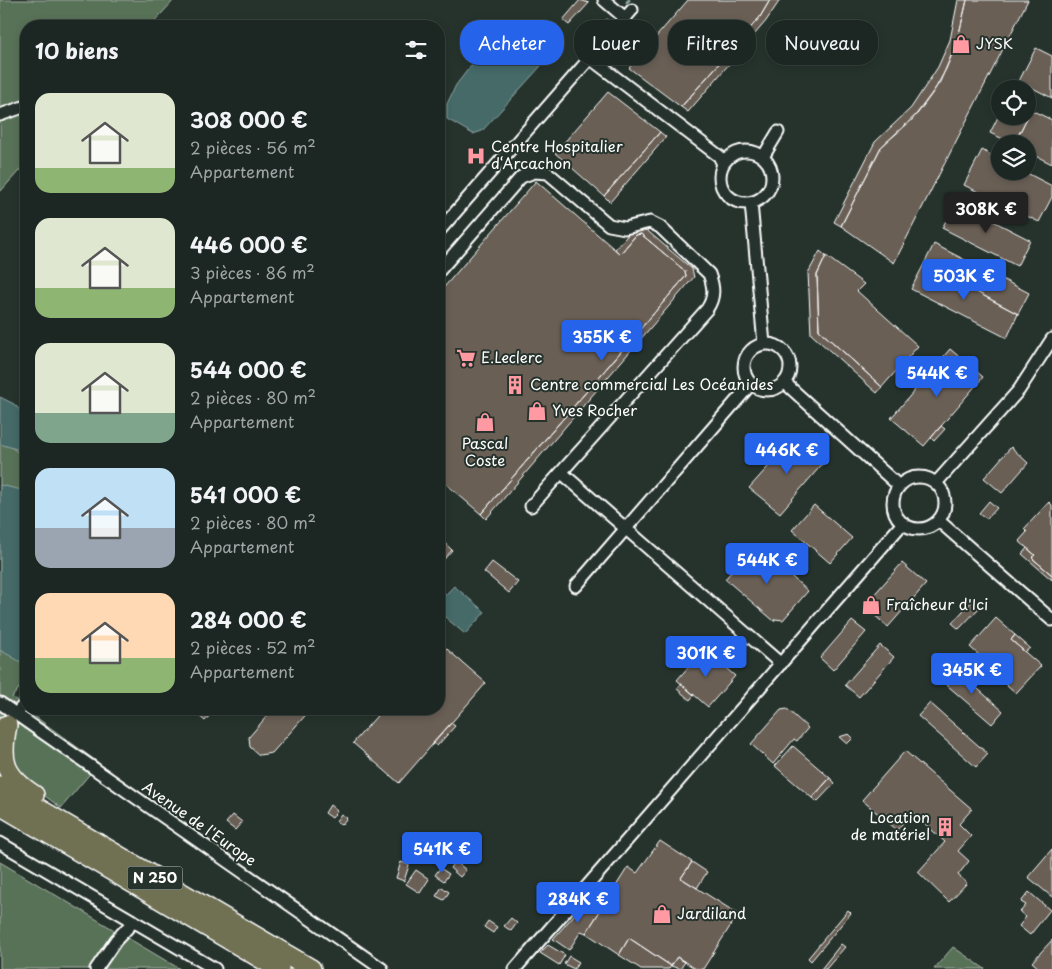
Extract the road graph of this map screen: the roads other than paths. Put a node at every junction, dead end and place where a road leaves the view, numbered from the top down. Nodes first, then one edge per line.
1 (604, 0) edge
2 (623, 20) edge
3 (584, 65) edge
4 (599, 65) edge
5 (20, 108) edge
6 (0, 115) edge
7 (778, 132) dead end
8 (763, 157) junction
9 (723, 164) junction
10 (751, 204) junction
11 (445, 224) edge
12 (445, 264) edge
13 (1052, 339) edge
14 (764, 344) junction
15 (785, 383) junction
16 (751, 384) junction
17 (562, 473) junction
18 (936, 483) junction
19 (900, 486) junction
20 (532, 506) dead end
21 (939, 521) junction
22 (903, 523) junction
23 (626, 528) junction
24 (576, 586) dead end
25 (1052, 620) edge
26 (781, 664) junction
27 (0, 703) edge
28 (12, 718) edge
29 (0, 786) edge
30 (0, 805) edge
31 (90, 839) junction
32 (0, 843) edge
33 (134, 921) junction
34 (96, 969) edge
35 (215, 969) edge
36 (279, 969) edge
37 (311, 969) edge
38 (382, 969) edge
39 (514, 969) edge

1 - 2 street
3 - 11 street
4 - 9 street
5 - 6 street
7 - 8 street
8 - 9 street
8 - 10 street
9 - 10 street
10 - 14 street
12 - 17 street
13 - 18 street
14 - 15 street
14 - 16 street
15 - 16 street
15 - 19 street
16 - 23 street
17 - 20 street
17 - 23 street
18 - 19 street
18 - 21 street
19 - 22 street
21 - 22 street
21 - 25 street
22 - 26 street
23 - 24 street
23 - 26 street
26 - 39 street
27 - 28 street, Avenue de l'Europe
28 - 31 highway
28 - 38 street, Avenue de l'Europe
29 - 31 highway, N 250
30 - 36 highway, N 250
31 - 37 highway, N 250
32 - 33 street
33 - 34 street
33 - 35 street

